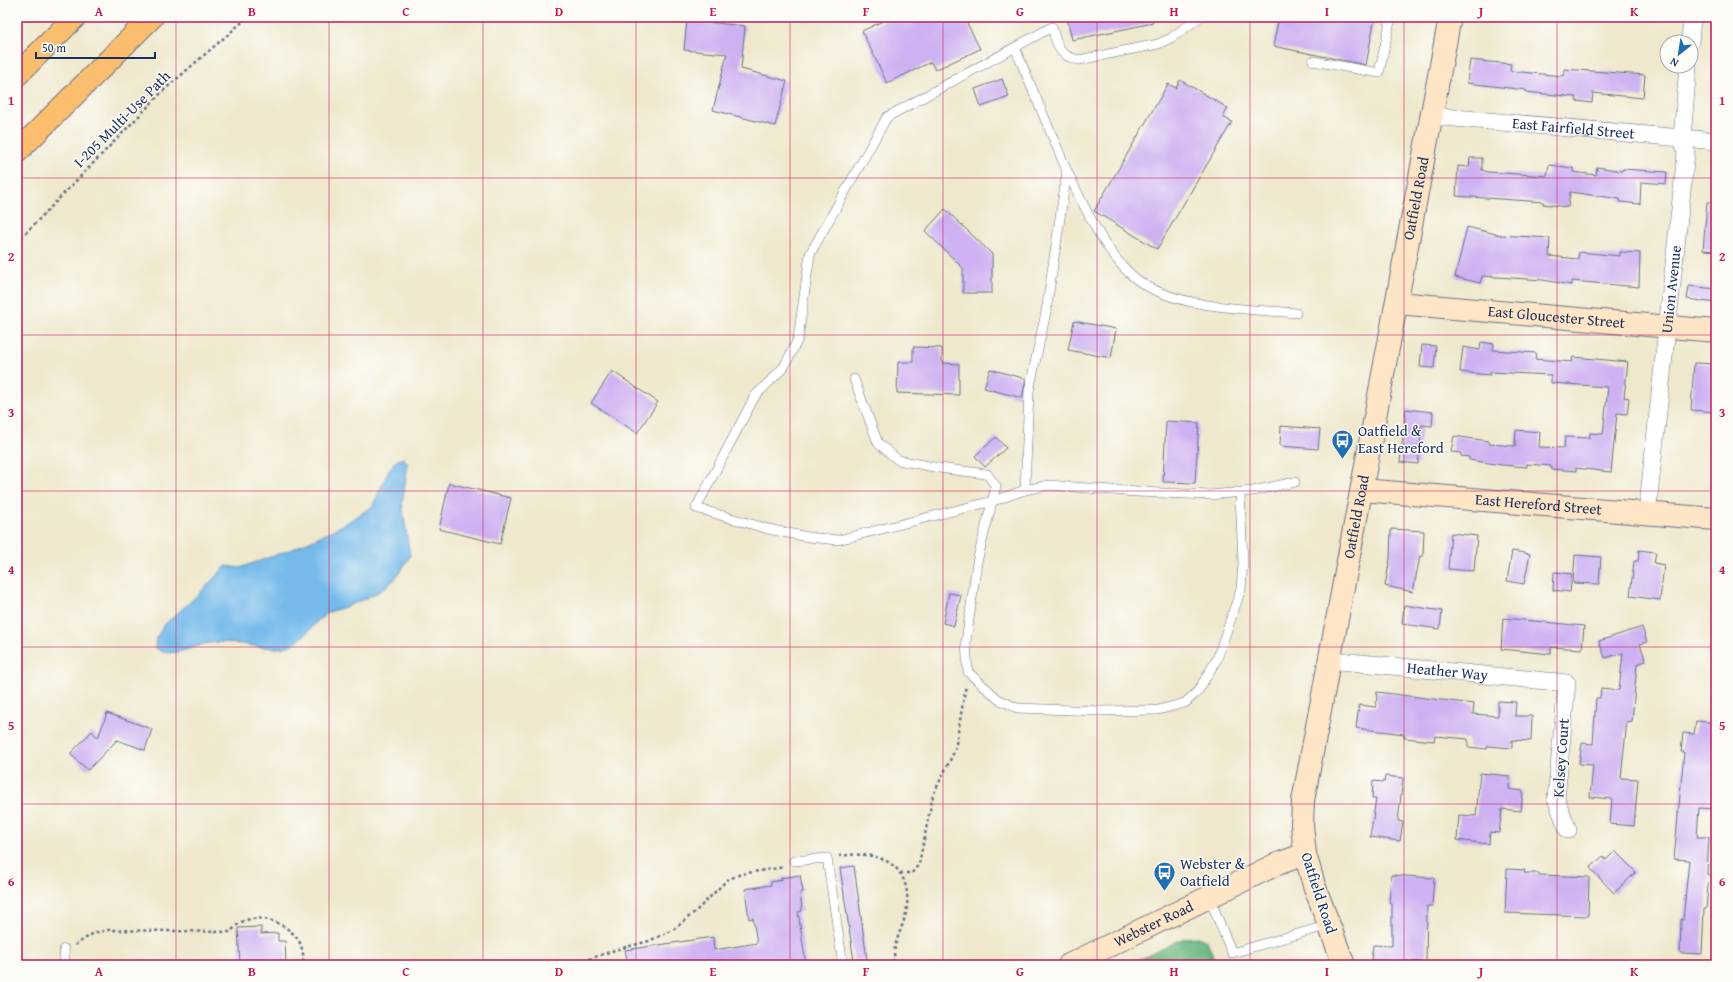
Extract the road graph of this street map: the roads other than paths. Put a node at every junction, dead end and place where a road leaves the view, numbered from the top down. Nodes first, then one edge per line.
1 (75, 17) edge
2 (152, 17) edge
3 (1200, 17) edge
4 (1391, 17) edge
5 (1450, 17) edge
6 (1692, 17) edge
7 (1691, 34) edge
8 (1015, 48) junction
9 (1313, 62) dead end
10 (1687, 74) edge
11 (17, 76) edge
12 (1432, 116) junction
13 (1682, 138) junction
14 (1716, 142) edge
15 (17, 152) edge
16 (1067, 171) junction
17 (1397, 303) junction
18 (1296, 313) dead end
19 (1666, 327) junction
20 (1716, 331) edge
21 (854, 379) dead end
22 (1295, 482) dead end
23 (1025, 490) junction
24 (1362, 490) junction
25 (1240, 493) junction
26 (993, 501) junction
27 (1647, 514) junction
28 (1716, 519) edge
29 (1329, 660) junction
30 (1567, 683) joint
31 (1568, 830) dead end
32 (1305, 854) junction
33 (794, 860) road end
34 (1209, 896) junction
35 (1329, 925) junction
36 (64, 949) road end
37 (65, 965) edge
38 (843, 965) edge
39 (1068, 965) edge
40 (1344, 965) edge

1 - 11 highway
2 - 15 highway
3 - 8 lane
4 - 9 lane
5 - 12 main road, Oatfield Road
6 - 7 street
8 - 16 lane
8 - 26 lane
10 - 13 street, Union Avenue
12 - 13 street, East Fairfield Street
12 - 17 main road, Oatfield Road
13 - 14 street, East Fairfield Street
13 - 19 street, Union Avenue
16 - 18 lane
16 - 23 lane
17 - 19 main road, East Gloucester Street
17 - 24 main road, Oatfield Road
19 - 20 main road, East Gloucester Street
19 - 27 street, Union Avenue
21 - 26 lane
22 - 25 lane
23 - 25 lane
23 - 26 lane
24 - 27 main road, East Hereford Street
24 - 29 main road, Oatfield Road
25 - 26 lane
27 - 28 main road, East Hereford Street
29 - 30 street, Heather Way
29 - 32 main road, Oatfield Road
30 - 31 street, Kelsey Court
32 - 34 main road, Webster Road
32 - 35 main road, Oatfield Road
33 - 38 lane
34 - 35 lane
34 - 39 main road, Webster Road
35 - 40 main road, Oatfield Road
36 - 37 lane

